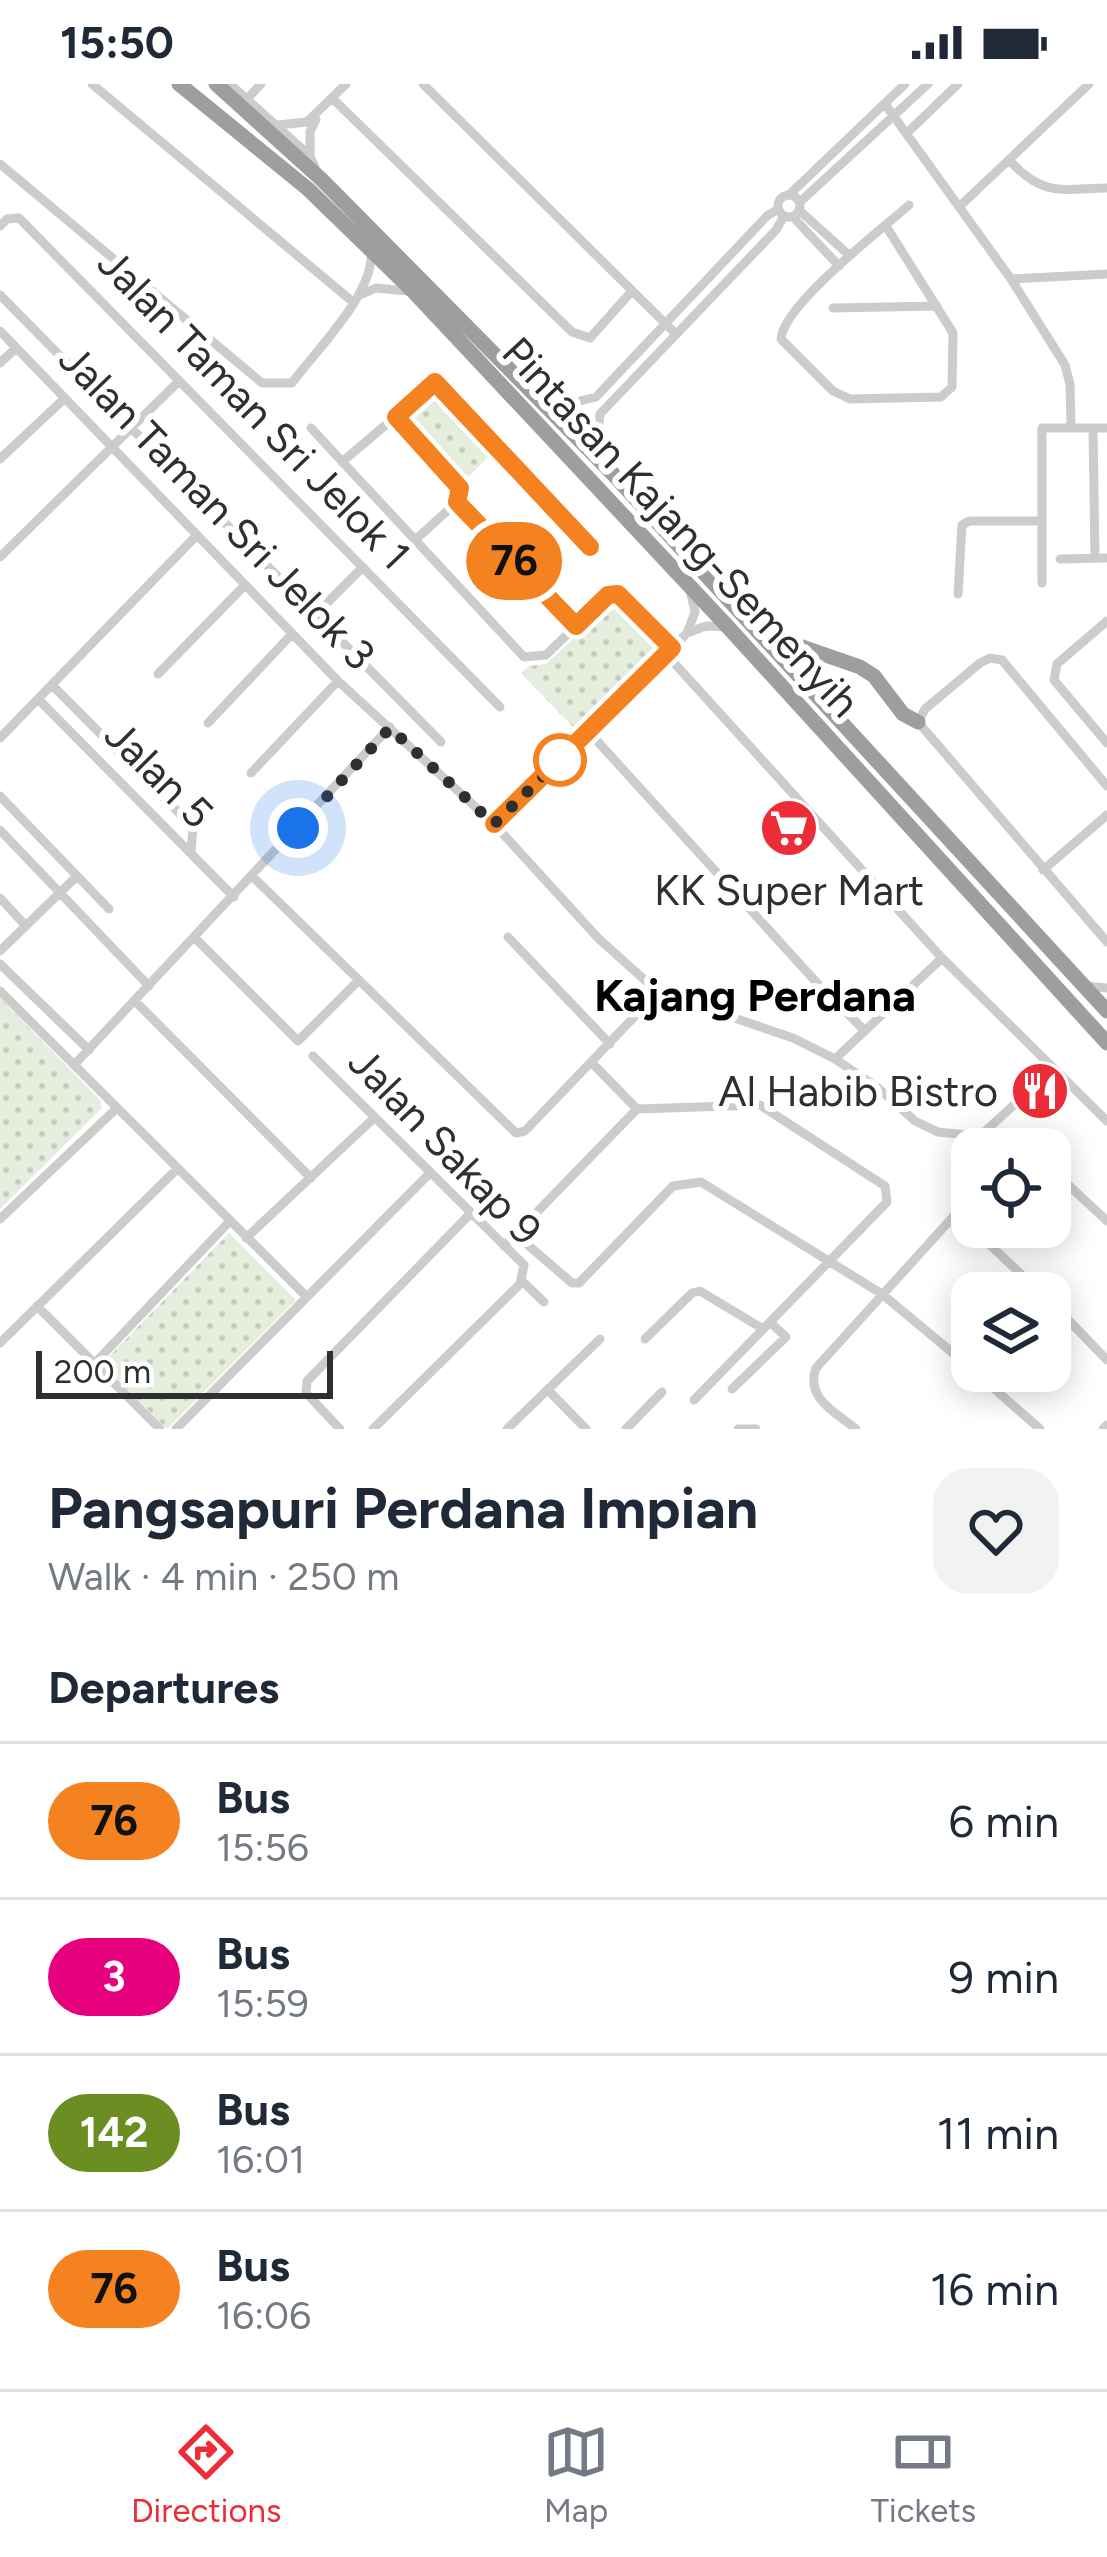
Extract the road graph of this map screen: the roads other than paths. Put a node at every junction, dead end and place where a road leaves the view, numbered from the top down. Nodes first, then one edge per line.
1 (92, 84) edge
2 (179, 84) edge
3 (216, 84) edge
4 (230, 84) edge
5 (261, 84) edge
6 (346, 84) edge
7 (423, 84) edge
8 (905, 84) edge
9 (928, 84) edge
10 (958, 84) edge
11 (1089, 84) edge
12 (332, 98) junction
13 (246, 100) junction
14 (885, 104) junction
15 (318, 114) junction
16 (895, 116) junction
17 (273, 124) junction
18 (908, 132) junction
19 (310, 156) junction
20 (1010, 161) junction
21 (0, 164) edge
22 (321, 179) junction
23 (1107, 188) edge
24 (790, 194) junction
25 (909, 206) dead end
26 (960, 206) junction
27 (791, 211) junction
28 (4, 223) edge
29 (886, 226) junction
30 (371, 248) junction
31 (849, 255) junction
32 (839, 266) junction
33 (1107, 274) edge
34 (1011, 279) junction
35 (413, 292) junction
36 (631, 292) junction
37 (0, 295) edge
38 (356, 298) junction
39 (937, 306) junction
40 (833, 308) dead end
41 (663, 322) junction
42 (0, 331) edge
43 (675, 333) junction
44 (16, 348) junction
45 (0, 363) edge
46 (179, 381) junction
47 (522, 386) junction
48 (64, 398) junction
49 (396, 417) junction
50 (132, 426) junction
51 (311, 428) dead end
52 (1071, 428) junction
53 (1093, 428) junction
54 (1107, 428) edge
55 (112, 448) junction
56 (0, 459) edge
57 (342, 462) junction
58 (612, 473) junction
59 (457, 502) junction
60 (1042, 521) junction
61 (197, 535) junction
62 (414, 541) junction
63 (590, 547) dead end
64 (0, 557) edge
65 (1101, 558) edge
66 (1060, 559) dead end
67 (363, 567) junction
68 (1042, 583) dead end
69 (245, 585) junction
70 (689, 587) junction
71 (958, 595) dead end
72 (316, 614) junction
73 (743, 616) junction
74 (1107, 621) edge
75 (576, 626) junction
76 (728, 627) junction
77 (687, 633) junction
78 (292, 634) junction
79 (669, 651) junction
80 (158, 674) dead end
81 (338, 681) junction
82 (52, 685) junction
83 (38, 699) junction
84 (500, 707) dead end
85 (918, 722) junction
86 (208, 723) dead end
87 (390, 728) junction
88 (589, 732) junction
89 (0, 738) edge
90 (441, 742) dead end
91 (1107, 743) edge
92 (251, 773) dead end
93 (1107, 786) edge
94 (0, 796) edge
95 (1107, 815) edge
96 (494, 824) junction
97 (0, 830) edge
98 (191, 853) junction
99 (1043, 870) junction
100 (253, 877) junction
101 (76, 878) junction
102 (59, 892) junction
103 (233, 896) junction
104 (0, 898) edge
105 (109, 910) dead end
106 (26, 926) junction
107 (508, 937) dead end
108 (195, 938) junction
109 (1107, 942) edge
110 (0, 951) edge
111 (942, 958) junction
112 (0, 964) edge
113 (358, 981) junction
114 (1082, 985) junction
115 (149, 986) junction
116 (1107, 988) edge
117 (0, 991) edge
118 (658, 992) junction
119 (135, 1001) junction
120 (1107, 1011) edge
121 (865, 1031) junction
122 (1107, 1043) edge
123 (610, 1044) junction
124 (88, 1050) junction
125 (314, 1056) dead end
126 (835, 1059) junction
127 (592, 1064) junction
128 (74, 1065) junction
129 (1053, 1069) junction
130 (117, 1108) junction
131 (637, 1109) junction
132 (374, 1118) junction
133 (1107, 1121) edge
134 (989, 1128) edge
135 (951, 1133) edge
136 (177, 1169) junction
137 (430, 1172) junction
138 (311, 1178) junction
139 (1071, 1188) edge
140 (471, 1213) junction
141 (951, 1218) edge
142 (0, 1220) edge
143 (1107, 1221) edge
144 (229, 1222) junction
145 (515, 1234) junction
146 (246, 1238) junction
147 (504, 1246) junction
148 (993, 1248) edge
149 (831, 1261) junction
150 (1019, 1272) edge
151 (521, 1282) junction
152 (882, 1294) junction
153 (307, 1297) junction
154 (544, 1302) dead end
155 (38, 1306) junction
156 (766, 1326) junction
157 (1071, 1327) edge
158 (600, 1339) dead end
159 (645, 1339) dead end
160 (0, 1343) edge
161 (951, 1352) edge
162 (1107, 1360) edge
163 (95, 1363) junction
164 (732, 1389) dead end
165 (548, 1390) junction
166 (662, 1392) dead end
167 (998, 1392) edge
168 (694, 1400) dead end
169 (739, 1428) edge
170 (160, 1429) edge
171 (176, 1429) edge
172 (340, 1429) edge
173 (373, 1429) edge
174 (507, 1429) edge
175 (586, 1429) edge
176 (626, 1429) edge
177 (756, 1429) edge
178 (856, 1429) edge
179 (1040, 1429) edge

1 - 38 street
2 - 30 highway, Pintasan Kajang-Semenyih
3 - 22 highway, Pintasan Kajang-Semenyih
4 - 13 street
5 - 13 street
6 - 12 street
7 - 36 street
8 - 14 street
9 - 16 street
10 - 18 street
11 - 20 street
12 - 15 street
12 - 36 street
13 - 17 street
14 - 16 street
14 - 24 street
15 - 17 street
15 - 19 street
16 - 18 street
16 - 27 street
17 - 19 street
18 - 26 street
19 - 22 street
20 - 23 street
20 - 26 street
21 - 38 street
22 - 47 highway, Pintasan Kajang-Semenyih
24 - 27 street
24 - 27 street
25 - 29 street
26 - 34 street
27 - 31 street
27 - 32 street
27 - 41 street
27 - 43 street
28 - 46 street, Jalan Taman Sri Jelok 1
29 - 31 street
29 - 39 street
30 - 35 highway, Pintasan Kajang-Semenyih
30 - 38 street
31 - 32 street
32 - 39 street
33 - 34 street
34 - 52 street
35 - 38 street
35 - 70 highway, Pintasan Kajang-Semenyih
36 - 41 street
37 - 50 street, Jalan Taman Sri Jelok 3
39 - 40 street
41 - 43 street
41 - 47 street
42 - 44 street, Jalan Taman Sri Jelok 3
43 - 58 street
44 - 45 street
44 - 48 street, Jalan Taman Sri Jelok 3
46 - 50 street
46 - 67 street, Jalan Taman Sri Jelok 1
47 - 58 highway, Pintasan Kajang-Semenyih
48 - 55 street, Jalan Taman Sri Jelok 3
48 - 56 street
49 - 57 street
49 - 59 street
49 - 63 street
50 - 55 street
50 - 72 street, Jalan Taman Sri Jelok 3
51 - 57 street
52 - 53 street
52 - 60 street
53 - 54 street
53 - 65 street
55 - 61 street, Jalan Taman Sri Jelok 3
55 - 64 street
57 - 62 street
58 - 73 highway, Pintasan Kajang-Semenyih
59 - 62 street
59 - 75 street
60 - 68 street
60 - 71 street
61 - 69 street, Jalan Taman Sri Jelok 3
61 - 82 street
62 - 75 street
65 - 66 street
67 - 72 street
67 - 84 street, Jalan Taman Sri Jelok 1
69 - 78 street, Jalan Taman Sri Jelok 3
69 - 80 street
70 - 76 highway, Pintasan Kajang-Semenyih
70 - 77 street
72 - 90 street, Jalan Taman Sri Jelok 3
73 - 85 highway
73 - 114 highway, Pintasan Kajang-Semenyih
74 - 91 street
75 - 79 street
76 - 77 street
76 - 122 highway, Pintasan Kajang-Semenyih
77 - 79 street
78 - 81 street, Jalan Taman Sri Jelok 3
78 - 86 street
79 - 88 street
79 - 111 street
81 - 87 street, Jalan Taman Sri Jelok 3
81 - 92 street
82 - 83 street
82 - 98 street
83 - 89 street
83 - 98 street, Jalan 5
85 - 93 street
85 - 99 street
87 - 96 street, Jalan Taman Sri Jelok 3
87 - 100 street
88 - 96 street
88 - 121 street
94 - 101 street
95 - 99 street
96 - 118 street, Jalan Taman Sri Jelok 3
97 - 102 street
98 - 103 street, Jalan 5
99 - 109 street
100 - 103 street
100 - 113 street
101 - 102 street
101 - 105 street
102 - 106 street
102 - 115 street
103 - 108 street
104 - 106 street
106 - 110 street
107 - 123 street
108 - 113 street
108 - 115 street
111 - 121 street
111 - 129 street
112 - 124 street
113 - 127 street
114 - 116 street
114 - 120 highway, Pintasan Kajang-Semenyih
115 - 119 street
117 - 128 street
118 - 123 street
118 - 126 street
119 - 124 street
119 - 138 street
121 - 126 street
123 - 127 street
124 - 128 street
125 - 132 street, Jalan Sakap 9
126 - 135 street
127 - 131 street
128 - 130 street
129 - 133 street
129 - 134 street
130 - 136 street
130 - 142 street
131 - 145 street
131 - 149 street
132 - 137 street, Jalan Sakap 9
132 - 138 street
136 - 144 street
136 - 155 street
137 - 140 street, Jalan Sakap 9
137 - 153 street
138 - 146 street
139 - 143 street
140 - 147 street, Jalan Sakap 9
140 - 172 street
141 - 152 street
144 - 146 street
144 - 163 street
145 - 147 street
145 - 149 street
146 - 153 street
147 - 151 street, Jalan Sakap 9
148 - 150 street
149 - 152 street
149 - 156 street
151 - 154 street
151 - 173 street
152 - 161 street
152 - 178 street
153 - 171 street
155 - 160 street
155 - 163 street
156 - 159 street
156 - 164 street
156 - 168 street
157 - 162 street
158 - 165 street
163 - 170 street
165 - 174 street
165 - 175 street
166 - 176 street
167 - 179 street
169 - 177 street

